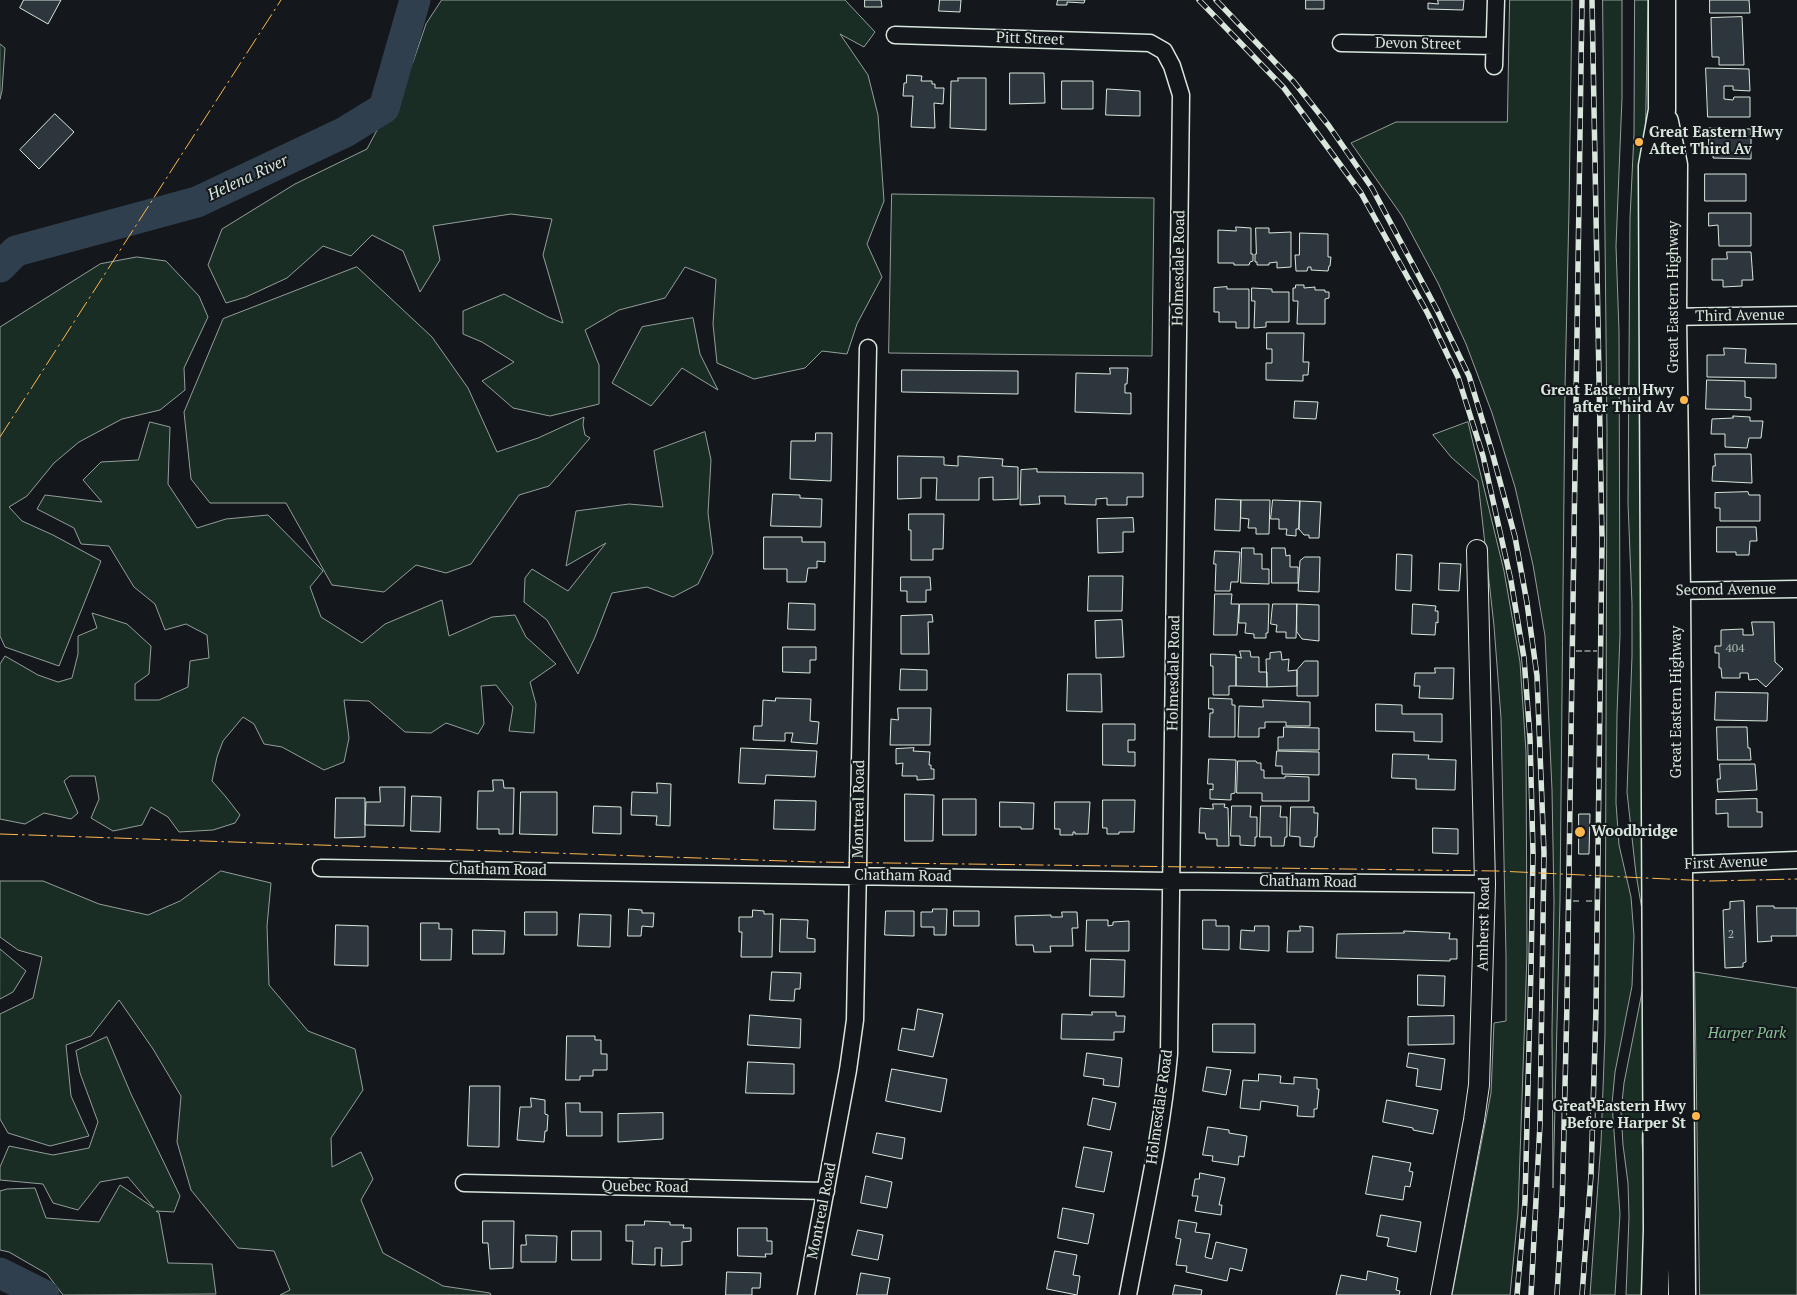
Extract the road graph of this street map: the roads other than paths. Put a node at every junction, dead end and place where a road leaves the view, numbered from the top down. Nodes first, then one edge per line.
1 (1496, 0) edge
2 (1662, 0) edge
3 (895, 35) dead end
4 (1341, 43) dead end
5 (1494, 46) junction
6 (1164, 51) joint
7 (1494, 66) dead end
8 (1797, 315) edge
9 (1663, 317) junction
10 (868, 348) dead end
11 (1477, 550) dead end
12 (1797, 588) edge
13 (1666, 591) junction
14 (1797, 860) edge
15 (1667, 865) junction
16 (321, 868) dead end
17 (858, 876) junction
18 (1172, 881) junction
19 (1486, 884) junction
20 (464, 1182) dead end
21 (826, 1191) junction
22 (806, 1295) edge
23 (1128, 1295) edge
24 (1441, 1295) edge
25 (1655, 1295) edge
26 (1682, 1295) edge

1 - 5 street
2 - 9 highway, Great Eastern Highway
3 - 6 street, Pitt Street
4 - 5 street, Devon Street
5 - 7 street
6 - 18 street, Holmesdale Road
8 - 9 street, Third Avenue
9 - 13 highway, Great Eastern Highway
10 - 17 street, Montreal Road
11 - 19 street, Amherst Road
12 - 13 street, Second Avenue
13 - 15 highway, Great Eastern Highway
14 - 15 street, First Avenue
15 - 25 highway, Great Eastern Highway
15 - 26 highway, Great Eastern Highway
16 - 17 street, Chatham Road
17 - 18 street, Chatham Road
17 - 21 street, Montreal Road
18 - 19 street, Chatham Road
18 - 23 street, Holmesdale Road
19 - 24 street, Amherst Road
20 - 21 street, Quebec Road
21 - 22 street, Montreal Road

